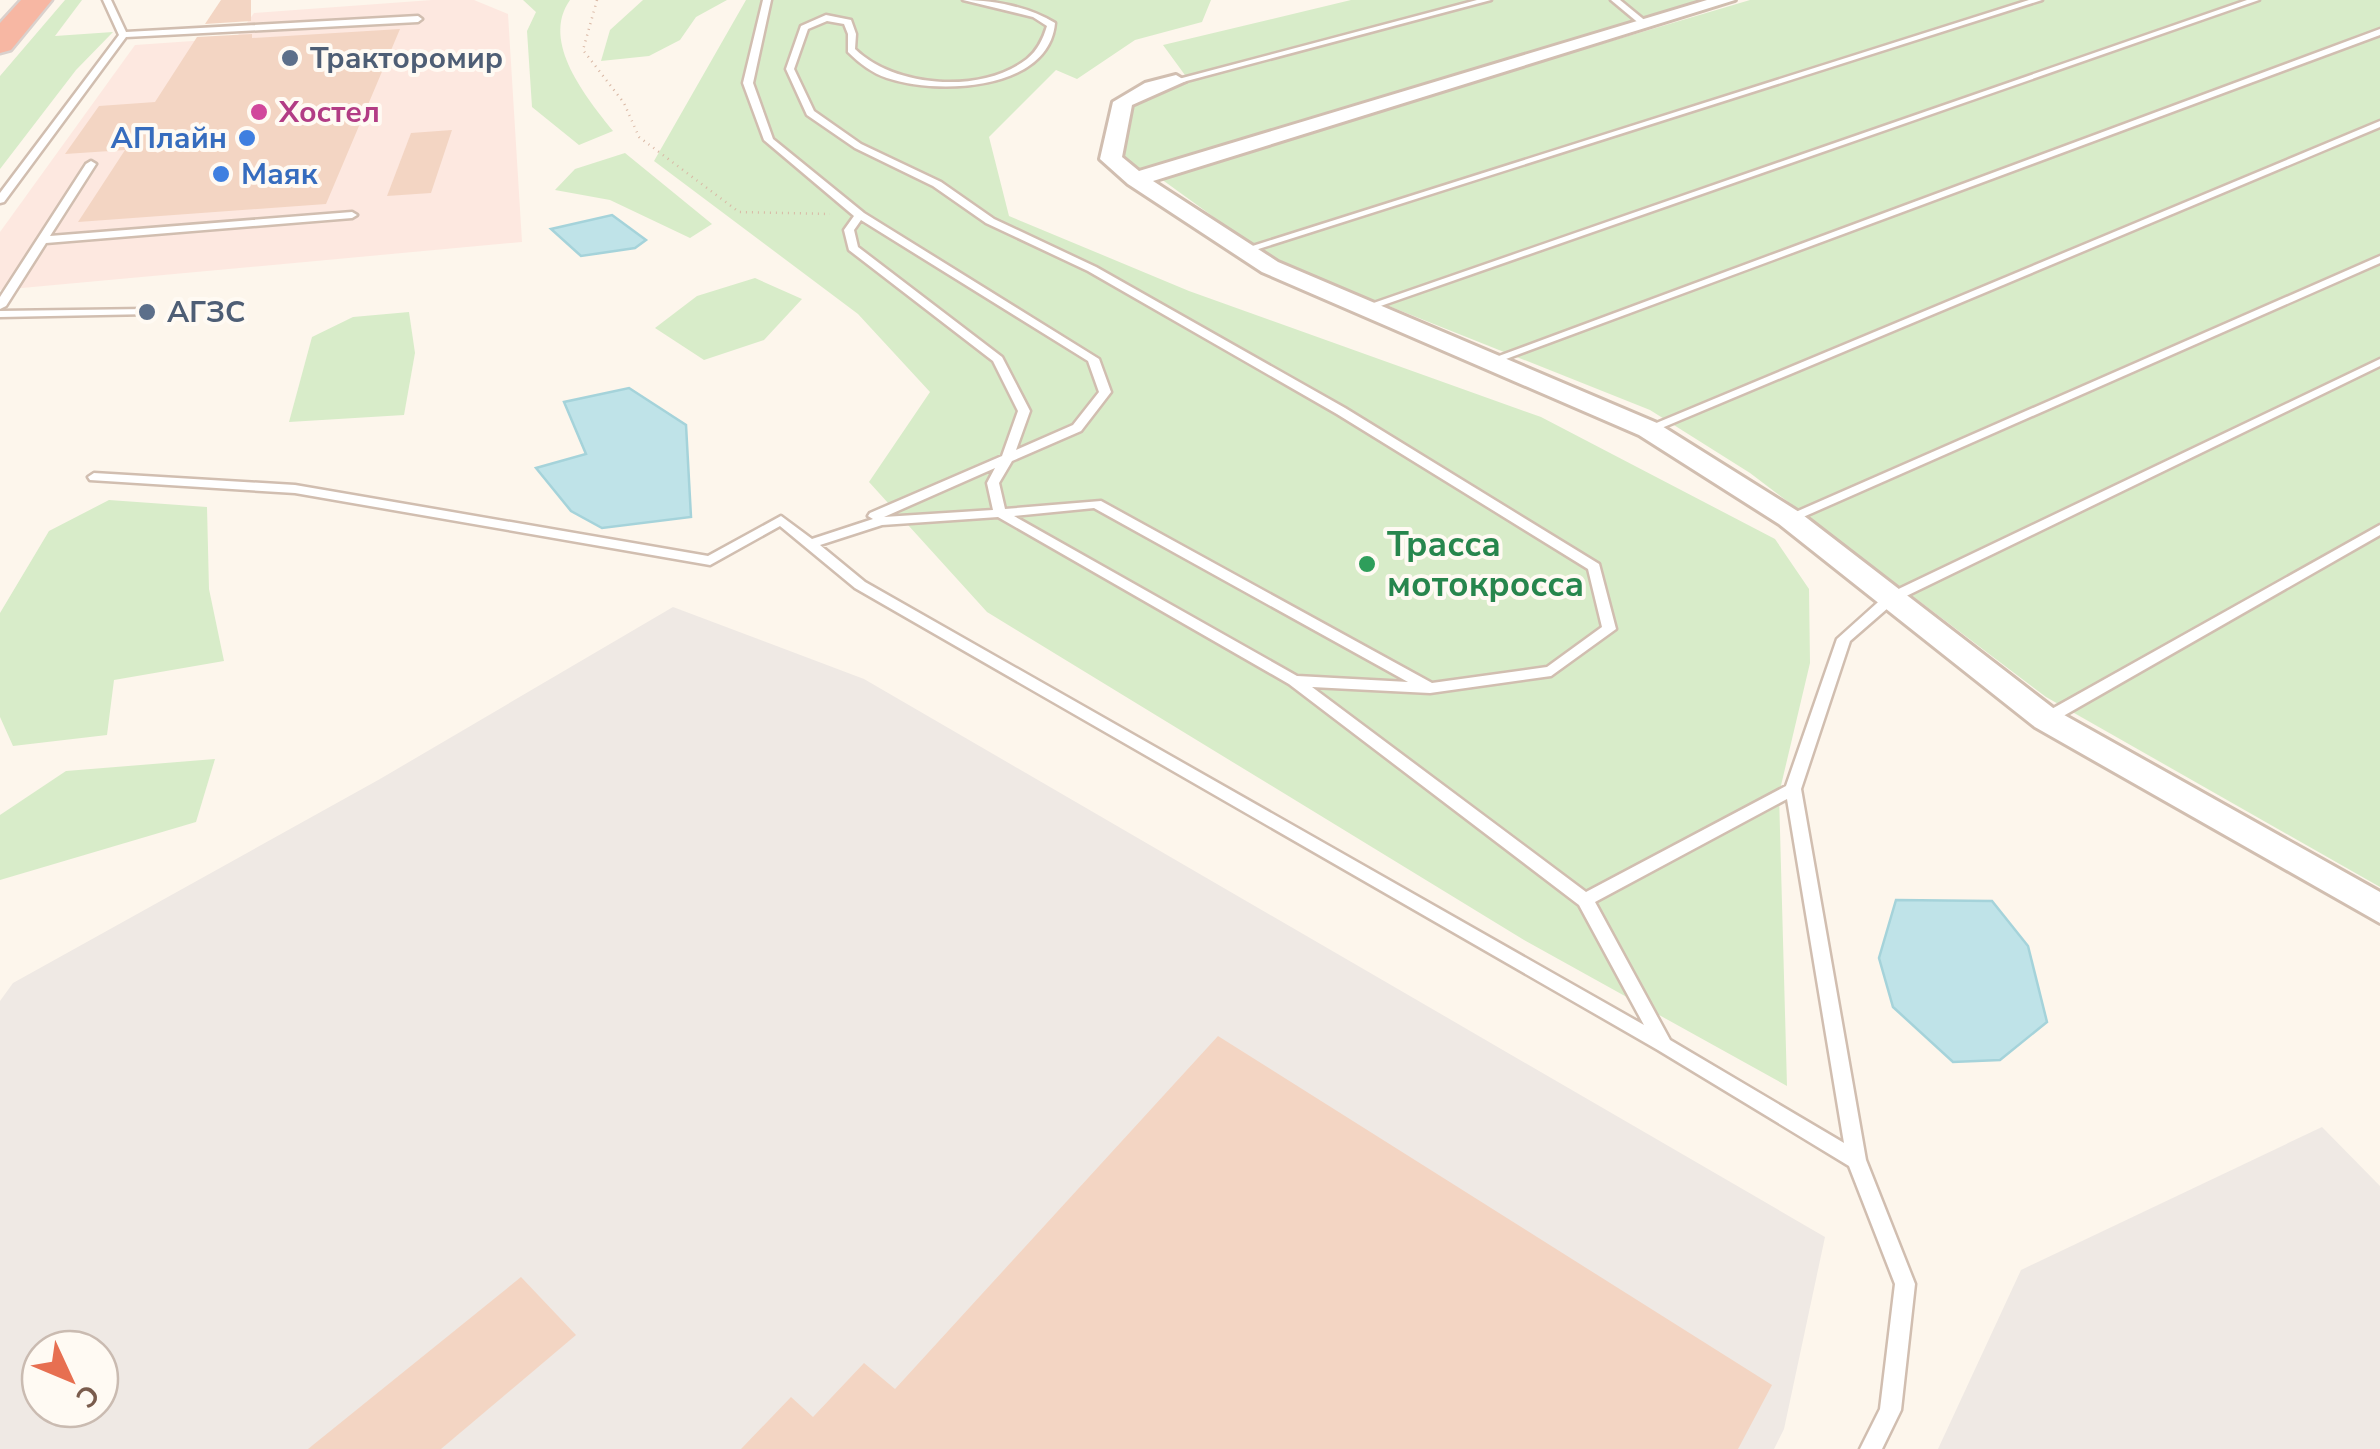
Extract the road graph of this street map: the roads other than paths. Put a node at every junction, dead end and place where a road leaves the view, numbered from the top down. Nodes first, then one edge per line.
1 (37, 0) edge
2 (108, 0) edge
3 (767, 0) edge
4 (966, 0) edge
5 (1487, 0) edge
6 (1615, 0) edge
7 (1726, 0) edge
8 (2038, 0) edge
9 (2255, 0) edge
10 (418, 19) dead end
11 (1644, 23) junction
12 (2380, 32) edge
13 (123, 35) junction
14 (0, 43) edge
15 (1176, 81) joint
16 (2380, 124) edge
17 (91, 164) dead end
18 (1136, 179) junction
19 (0, 200) edge
20 (352, 215) dead end
21 (860, 215) junction
22 (42, 240) junction
23 (1245, 250) junction
24 (2380, 259) edge
25 (1368, 307) junction
26 (0, 310) edge
27 (148, 312) dead end
28 (1494, 360) junction
29 (2380, 362) edge
30 (1648, 429) junction
31 (1006, 459) junction
32 (94, 477) dead end
33 (1000, 513) junction
34 (1789, 518) junction
35 (2380, 528) edge
36 (812, 544) junction
37 (1890, 598) junction
38 (1294, 681) junction
39 (1430, 688) junction
40 (2046, 719) junction
41 (1793, 790) junction
42 (1585, 900) junction
43 (2380, 909) edge
44 (1664, 1046) junction
45 (1856, 1160) junction
46 (1870, 1449) edge

1 - 14 highway
2 - 13 lane
3 - 21 lane
4 - 39 lane
5 - 15 lane
6 - 11 lane
7 - 11 street
8 - 23 lane
9 - 25 lane
10 - 13 lane
11 - 18 street
12 - 28 lane
13 - 19 lane
15 - 18 street
16 - 30 lane
17 - 22 lane
18 - 23 street
20 - 22 lane
21 - 31 lane
21 - 31 lane
22 - 26 lane
23 - 25 street
24 - 34 lane
25 - 28 street
26 - 27 lane
28 - 30 street
29 - 37 lane
30 - 34 street
31 - 33 lane
31 - 36 lane
32 - 36 lane
33 - 36 lane
33 - 38 lane
33 - 39 lane
34 - 37 street
35 - 40 lane
36 - 44 lane
37 - 40 street
37 - 41 lane
38 - 39 lane
38 - 42 lane
40 - 43 street
41 - 42 lane
41 - 45 lane
42 - 44 lane
44 - 45 lane
45 - 46 lane

